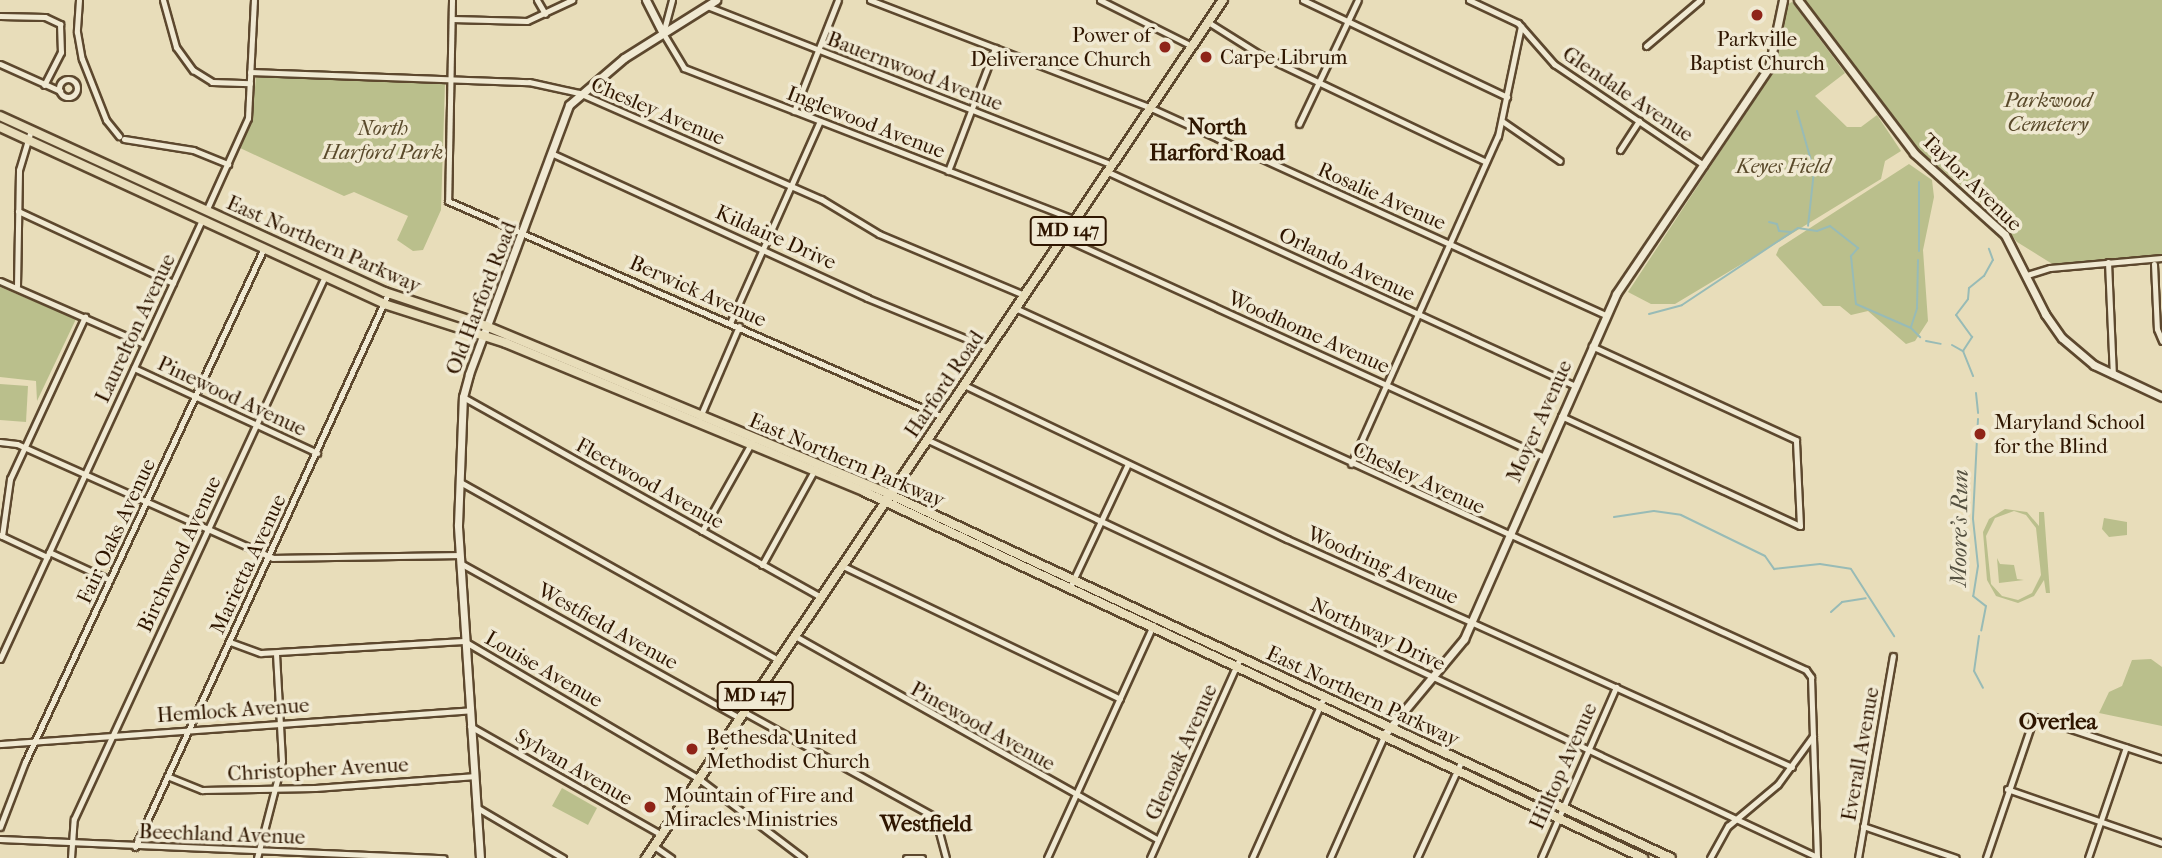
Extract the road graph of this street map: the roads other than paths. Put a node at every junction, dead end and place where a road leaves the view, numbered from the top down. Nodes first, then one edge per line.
1 (79, 0) edge
2 (163, 0) edge
3 (254, 0) edge
4 (452, 0) edge
5 (537, 0) edge
6 (572, 0) edge
7 (646, 0) edge
8 (672, 0) edge
9 (716, 0) edge
10 (838, 0) edge
11 (870, 0) edge
12 (1100, 0) edge
13 (1223, 0) edge
14 (1303, 0) edge
15 (1358, 0) edge
16 (1469, 0) edge
17 (1700, 0) edge
18 (1783, 0) edge
19 (1798, 0) edge
20 (707, 6) junction
21 (545, 14) junction
22 (0, 16) edge
23 (452, 19) junction
24 (1208, 22) junction
25 (1348, 22) junction
26 (1521, 26) junction
27 (663, 33) junction
28 (1192, 46) junction
29 (1646, 46) dead end
30 (995, 48) junction
31 (818, 50) junction
32 (0, 64) edge
33 (250, 72) junction
34 (450, 79) junction
35 (250, 83) junction
36 (1319, 83) junction
37 (44, 85) junction
38 (60, 91) dead end
39 (579, 93) junction
40 (1507, 97) junction
41 (1151, 108) junction
42 (972, 109) junction
43 (794, 111) junction
44 (0, 116) edge
45 (820, 121) junction
46 (1502, 121) junction
47 (1639, 121) junction
48 (1298, 124) dead end
49 (0, 127) edge
50 (31, 130) junction
51 (26, 140) junction
52 (1620, 150) dead end
53 (550, 153) junction
54 (1560, 161) dead end
55 (1486, 162) junction
56 (228, 164) junction
57 (1704, 165) junction
58 (1110, 168) junction
59 (948, 171) junction
60 (791, 186) junction
61 (18, 211) junction
62 (206, 211) junction
63 (202, 220) junction
64 (1075, 220) junction
65 (525, 233) junction
66 (1064, 238) junction
67 (1449, 244) junction
68 (264, 248) junction
69 (763, 248) junction
70 (2162, 258) edge
71 (2108, 262) junction
72 (2154, 264) dead end
73 (329, 267) junction
74 (2027, 275) junction
75 (325, 276) junction
76 (0, 281) edge
77 (173, 283) junction
78 (17, 286) junction
79 (388, 294) junction
80 (1024, 295) junction
81 (384, 304) junction
82 (1015, 308) junction
83 (1417, 313) junction
84 (1606, 315) junction
85 (85, 317) junction
86 (730, 323) junction
87 (738, 326) junction
88 (485, 330) junction
89 (2162, 341) edge
90 (144, 344) junction
91 (1592, 346) junction
92 (989, 348) junction
93 (134, 368) junction
94 (2113, 375) junction
95 (1385, 384) junction
96 (964, 385) junction
97 (1573, 385) junction
98 (195, 396) junction
99 (463, 397) junction
100 (2162, 397) edge
101 (1560, 416) junction
102 (943, 417) junction
103 (699, 420) junction
104 (256, 424) junction
105 (928, 440) junction
106 (0, 442) edge
107 (752, 442) junction
108 (24, 448) junction
109 (317, 453) junction
110 (1542, 456) junction
111 (1128, 464) junction
112 (1352, 464) junction
113 (816, 467) junction
114 (85, 474) junction
115 (460, 482) junction
116 (889, 498) junction
117 (147, 501) junction
118 (1100, 521) junction
119 (209, 528) junction
120 (702, 531) junction
121 (1, 536) edge
122 (1508, 537) junction
123 (48, 555) junction
124 (268, 557) junction
125 (460, 559) junction
126 (762, 565) junction
127 (843, 566) junction
128 (110, 580) junction
129 (1071, 584) junction
130 (821, 597) junction
131 (1154, 623) junction
132 (1471, 623) junction
133 (795, 636) junction
134 (464, 641) junction
135 (230, 642) junction
136 (276, 653) junction
137 (1893, 656) dead end
138 (0, 659) edge
139 (779, 660) junction
140 (1238, 662) junction
141 (1431, 677) junction
142 (1616, 687) junction
143 (1119, 699) junction
144 (1322, 701) junction
145 (469, 710) junction
146 (742, 715) junction
147 (281, 723) junction
148 (470, 726) junction
149 (189, 729) junction
150 (1386, 732) junction
151 (114, 734) junction
152 (1813, 736) junction
153 (37, 740) junction
154 (0, 744) edge
155 (2126, 747) junction
156 (1588, 749) junction
157 (2162, 759) edge
158 (1461, 762) junction
159 (1792, 767) junction
160 (1457, 771) junction
161 (167, 776) junction
162 (473, 776) junction
163 (699, 779) junction
164 (278, 789) junction
165 (2007, 789) junction
166 (1076, 794) junction
167 (476, 807) junction
168 (1561, 808) junction
169 (1557, 817) junction
170 (1736, 818) junction
171 (2101, 821) junction
172 (1863, 826) junction
173 (0, 827) edge
174 (662, 835) junction
175 (0, 839) edge
176 (1629, 839) junction
177 (1158, 840) junction
178 (2162, 843) edge
179 (71, 844) junction
180 (654, 846) junction
181 (135, 847) junction
182 (1623, 848) junction
183 (258, 855) edge
184 (793, 855) edge
185 (1816, 857) edge
186 (71, 858) edge
187 (444, 858) edge
188 (480, 858) edge
189 (563, 858) edge
190 (646, 858) edge
191 (671, 858) edge
192 (803, 858) edge
193 (906, 858) edge
194 (922, 858) edge
195 (946, 858) edge
196 (1046, 858) edge
197 (1150, 858) edge
198 (1252, 858) edge
199 (1330, 858) edge
200 (1417, 858) edge
201 (1541, 858) edge
202 (1643, 858) edge
203 (1671, 858) edge
204 (1710, 858) edge
205 (1858, 858) edge
206 (1956, 858) edge
207 (1986, 858) edge
208 (2088, 858) edge

1 - 56 street
2 - 35 street
3 - 33 street, Laurelton Avenue
4 - 23 street
5 - 21 street
6 - 21 street
7 - 27 street
8 - 27 street
9 - 20 street, Old Harford Road
10 - 31 street
11 - 30 street, Rosalie Avenue
12 - 28 street
13 - 24 main road, Harford Road / MD 147
14 - 25 street
15 - 25 street
16 - 26 street, Glendale Avenue
17 - 29 street
18 - 57 street, Moyer Avenue
19 - 74 street, Taylor Avenue
20 - 27 street, Old Harford Road
20 - 31 street, Bauernwood Avenue
21 - 23 street
22 - 37 street
23 - 34 street
24 - 28 main road, Harford Road / MD 147
24 - 36 street
25 - 36 street
25 - 40 street
26 - 40 street
26 - 47 street, Glendale Avenue
27 - 39 street, Old Harford Road
27 - 43 street, Inglewood Avenue
28 - 41 main road, Harford Road / MD 147
30 - 41 street, Rosalie Avenue
30 - 42 street
31 - 42 street, Bauernwood Avenue
31 - 43 street
32 - 37 street
33 - 34 street, Chesley Avenue
33 - 35 street, Laurelton Avenue
34 - 39 street, Chesley Avenue
34 - 65 street, Berwick Avenue
35 - 56 street, Laurelton Avenue
36 - 48 street
36 - 55 street
37 - 38 street
39 - 53 street, Old Harford Road
39 - 60 street, Chesley Avenue
40 - 46 street
41 - 58 main road, Harford Road / MD 147
41 - 67 street, Rosalie Avenue
42 - 58 street, Bauernwood Avenue
42 - 59 street
43 - 45 street, Inglewood Avenue
44 - 50 main road, East Northern Parkway
45 - 59 street, Inglewood Avenue
45 - 60 street
46 - 54 street
46 - 55 street
47 - 52 street
47 - 57 street, Glendale Avenue
49 - 51 main road, East Northern Parkway
50 - 51 street
50 - 62 main road, East Northern Parkway
51 - 61 street
51 - 63 main road, East Northern Parkway
53 - 65 street, Old Harford Road
53 - 69 street, Kildaire Drive
55 - 67 street
56 - 62 street, Laurelton Avenue
57 - 84 street, Moyer Avenue
58 - 64 main road, Harford Road / MD 147
58 - 83 street, Orlando Avenue
59 - 64 street, Inglewood Avenue
60 - 69 street
60 - 80 street, Chesley Avenue
61 - 77 street
61 - 78 street
62 - 63 street, Laurelton Avenue
62 - 73 main road, East Northern Parkway
63 - 68 main road, East Northern Parkway
63 - 77 street, Laurelton Avenue
64 - 66 main road, Harford Road / MD 147
65 - 86 street, Berwick Avenue
65 - 88 street, Old Harford Road
66 - 80 main road, Harford Road / MD 147
66 - 95 street, Woodhome Avenue
67 - 83 street
67 - 84 street, Rosalie Avenue
68 - 75 main road, East Northern Parkway
68 - 98 street, Fair Oaks Avenue
69 - 86 street
69 - 92 street, Kildaire Drive
70 - 71 street
71 - 74 street
71 - 94 street
72 - 89 street
73 - 75 street, Birchwood Avenue
73 - 79 main road, East Northern Parkway
74 - 94 street, Taylor Avenue
75 - 81 main road, East Northern Parkway
75 - 104 street, Birchwood Avenue
76 - 78 street, Pinewood Avenue
77 - 90 street, Laurelton Avenue
78 - 85 street, Pinewood Avenue
79 - 81 street, Marietta Avenue
79 - 88 main road, East Northern Parkway
80 - 82 main road, Harford Road / MD 147
81 - 88 main road, East Northern Parkway
81 - 109 street, Marietta Avenue
82 - 92 main road, Harford Road / MD 147
82 - 112 street, Chesley Avenue
83 - 95 street
83 - 97 street, Orlando Avenue
84 - 91 street, Moyer Avenue
85 - 90 street, Pinewood Avenue
85 - 108 street
86 - 87 street, Berwick Avenue
87 - 102 street, Berwick Avenue
87 - 103 street
88 - 99 street, Old Harford Road
88 - 103 main road, East Northern Parkway
90 - 93 street, Laurelton Avenue
91 - 97 street, Moyer Avenue
91 - 101 street
92 - 96 main road, Harford Road / MD 147
93 - 98 street, Pinewood Avenue
93 - 114 street, Laurelton Avenue
94 - 100 street, Taylor Avenue
95 - 110 street, Woodhome Avenue
95 - 112 street
96 - 102 main road, Harford Road / MD 147
96 - 111 street, Woodring Avenue
97 - 101 street, Moyer Avenue
98 - 104 street, Pinewood Avenue
98 - 117 street, Fair Oaks Avenue
99 - 115 street, Old Harford Road
99 - 120 street, Fleetwood Avenue
101 - 110 street, Moyer Avenue
102 - 105 main road, Harford Road / MD 147
103 - 107 main road, East Northern Parkway
104 - 109 street, Pinewood Avenue
104 - 119 street, Birchwood Avenue
105 - 116 main road, Harford Road / MD 147
105 - 118 street, Northway Drive
106 - 108 street, Westfield Avenue
107 - 113 main road, East Northern Parkway
107 - 120 street
108 - 114 street, Westfield Avenue
108 - 121 street
109 - 124 street, Marietta Avenue
110 - 122 street, Moyer Avenue
111 - 118 street
111 - 132 street, Woodring Avenue
112 - 122 street, Chesley Avenue
113 - 116 main road, East Northern Parkway
113 - 126 street
114 - 117 street, Westfield Avenue
114 - 123 street, Laurelton Avenue
115 - 125 street, Old Harford Road
115 - 139 street
116 - 127 main road, Harford Road / MD 147
116 - 129 main road, East Northern Parkway
117 - 119 street, Westfield Avenue
117 - 128 street, Fair Oaks Avenue
118 - 129 street
118 - 141 street, Northway Drive
119 - 124 street, Westfield Avenue
119 - 151 street, Birchwood Avenue
120 - 126 street, Fleetwood Avenue
121 - 123 street
122 - 132 street, Moyer Avenue
122 - 152 street, Chesley Avenue
123 - 128 street
123 - 138 street, Laurelton Avenue
124 - 125 street, Westfield Avenue
124 - 135 street, Marietta Avenue
125 - 134 street, Old Harford Road
125 - 146 street, Westfield Avenue
126 - 130 street, Fleetwood Avenue
127 - 130 main road, Harford Road / MD 147
127 - 143 street
128 - 153 street, Fair Oaks Avenue
129 - 131 main road, East Northern Parkway
130 - 133 main road, Harford Road / MD 147
131 - 140 main road, East Northern Parkway
131 - 143 street
132 - 141 street, Moyer Avenue
132 - 142 street, Woodring Avenue
133 - 139 main road, Harford Road / MD 147
133 - 166 street, Pinewood Avenue
134 - 136 street, Louise Avenue
134 - 145 street, Old Harford Road
134 - 163 street, Louise Avenue
135 - 136 street, Louise Avenue
135 - 149 street, Marietta Avenue
136 - 147 street
137 - 172 street, Everall Avenue
139 - 146 main road, Harford Road / MD 147
140 - 144 main road, East Northern Parkway
140 - 177 street, Glenoak Avenue
141 - 150 street, Moyer Avenue
141 - 156 street, Northway Drive
142 - 156 street, Hilltop Avenue
142 - 159 street, Woodring Avenue
143 - 166 street
144 - 150 main road, East Northern Parkway
144 - 198 street
145 - 147 street, Hemlock Avenue
145 - 148 street, Old Harford Road
146 - 163 main road, Harford Road / MD 147
146 - 195 street, Westfield Avenue
147 - 149 street, Hemlock Avenue
147 - 164 street
148 - 162 street, Old Harford Road
148 - 174 street, Sylvan Avenue
149 - 151 street, Hemlock Avenue
149 - 161 street, Marietta Avenue
150 - 158 main road, East Northern Parkway
150 - 160 main road, East Northern Parkway
150 - 199 street, Moyer Avenue
151 - 153 street, Hemlock Avenue
151 - 179 street, Birchwood Avenue
152 - 159 street
152 - 185 street
153 - 154 street, Hemlock Avenue
153 - 173 street, Fair Oaks Avenue
155 - 157 street
155 - 165 street
155 - 171 street
156 - 168 street, Hilltop Avenue
156 - 170 street, Northway Drive
158 - 160 street
158 - 168 main road, East Northern Parkway
159 - 170 street
160 - 169 main road, East Northern Parkway
160 - 200 street
161 - 164 street, Christopher Avenue
161 - 181 street, Marietta Avenue
162 - 164 street, Christopher Avenue
162 - 167 street, Old Harford Road
163 - 174 main road, Harford Road / MD 147
163 - 184 street, Louise Avenue
164 - 183 street
165 - 171 street
165 - 207 street
166 - 177 street, Pinewood Avenue
166 - 196 street
167 - 188 street, Old Harford Road
167 - 189 street
168 - 169 street, Hilltop Avenue
168 - 176 main road, East Northern Parkway
169 - 182 main road, East Northern Parkway
169 - 201 street, Hilltop Avenue
170 - 185 street, Northway Drive
170 - 204 street
171 - 178 street
171 - 208 street
172 - 205 street, Everall Avenue
172 - 206 street
174 - 180 main road, Harford Road / MD 147
175 - 179 street, Beechland Avenue
176 - 182 main road
176 - 203 main road, East Northern Parkway
177 - 197 street, Glenoak Avenue
179 - 181 street, Beechland Avenue
179 - 186 street, Birchwood Avenue
180 - 190 main road, Harford Road / MD 147
180 - 191 street
181 - 183 street, Beechland Avenue
182 - 202 main road, East Northern Parkway
183 - 187 street, Beechland Avenue
184 - 192 street, Louise Avenue
193 - 194 street

